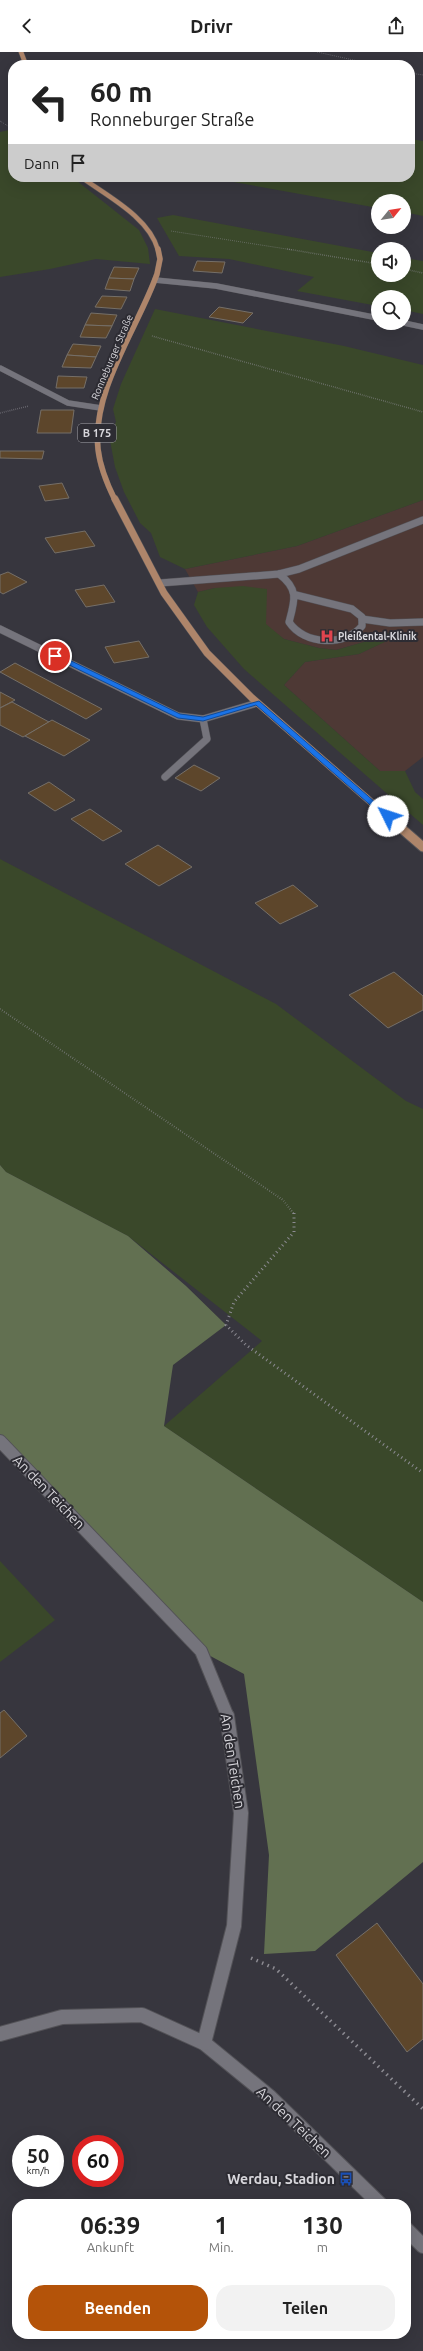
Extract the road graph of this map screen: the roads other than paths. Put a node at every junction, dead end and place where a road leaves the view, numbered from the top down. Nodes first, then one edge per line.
1 (88, 182) edge
2 (156, 280) junction
3 (371, 317) edge
4 (411, 324) edge
5 (423, 327) edge
6 (0, 368) edge
7 (101, 408) junction
8 (423, 520) edge
9 (280, 574) junction
10 (160, 583) junction
11 (296, 595) junction
12 (362, 618) junction
13 (423, 622) edge
14 (0, 629) edge
15 (257, 703) junction
16 (203, 719) junction
17 (165, 776) dead end
18 (423, 847) edge
19 (0, 1441) edge
20 (0, 2034) edge
21 (204, 2043) junction
22 (375, 2199) edge
23 (411, 2234) edge
24 (423, 2246) edge

1 - 2 main road, Ronneburger Straße / B 175
2 - 3 street
2 - 7 main road, Ronneburger Straße / B 175
4 - 5 street
6 - 7 street
7 - 10 main road, Ronneburger Straße / B 175
8 - 9 street
9 - 10 street
9 - 11 street
10 - 15 main road, Ronneburger Straße / B 175
11 - 12 street
11 - 12 street
12 - 13 street
14 - 16 street
15 - 16 street
15 - 18 main road, Ronneburger Straße / B 175
16 - 17 street
19 - 21 street, An den Teichen
20 - 21 street, An den Teichen
21 - 22 street, An den Teichen
23 - 24 street

